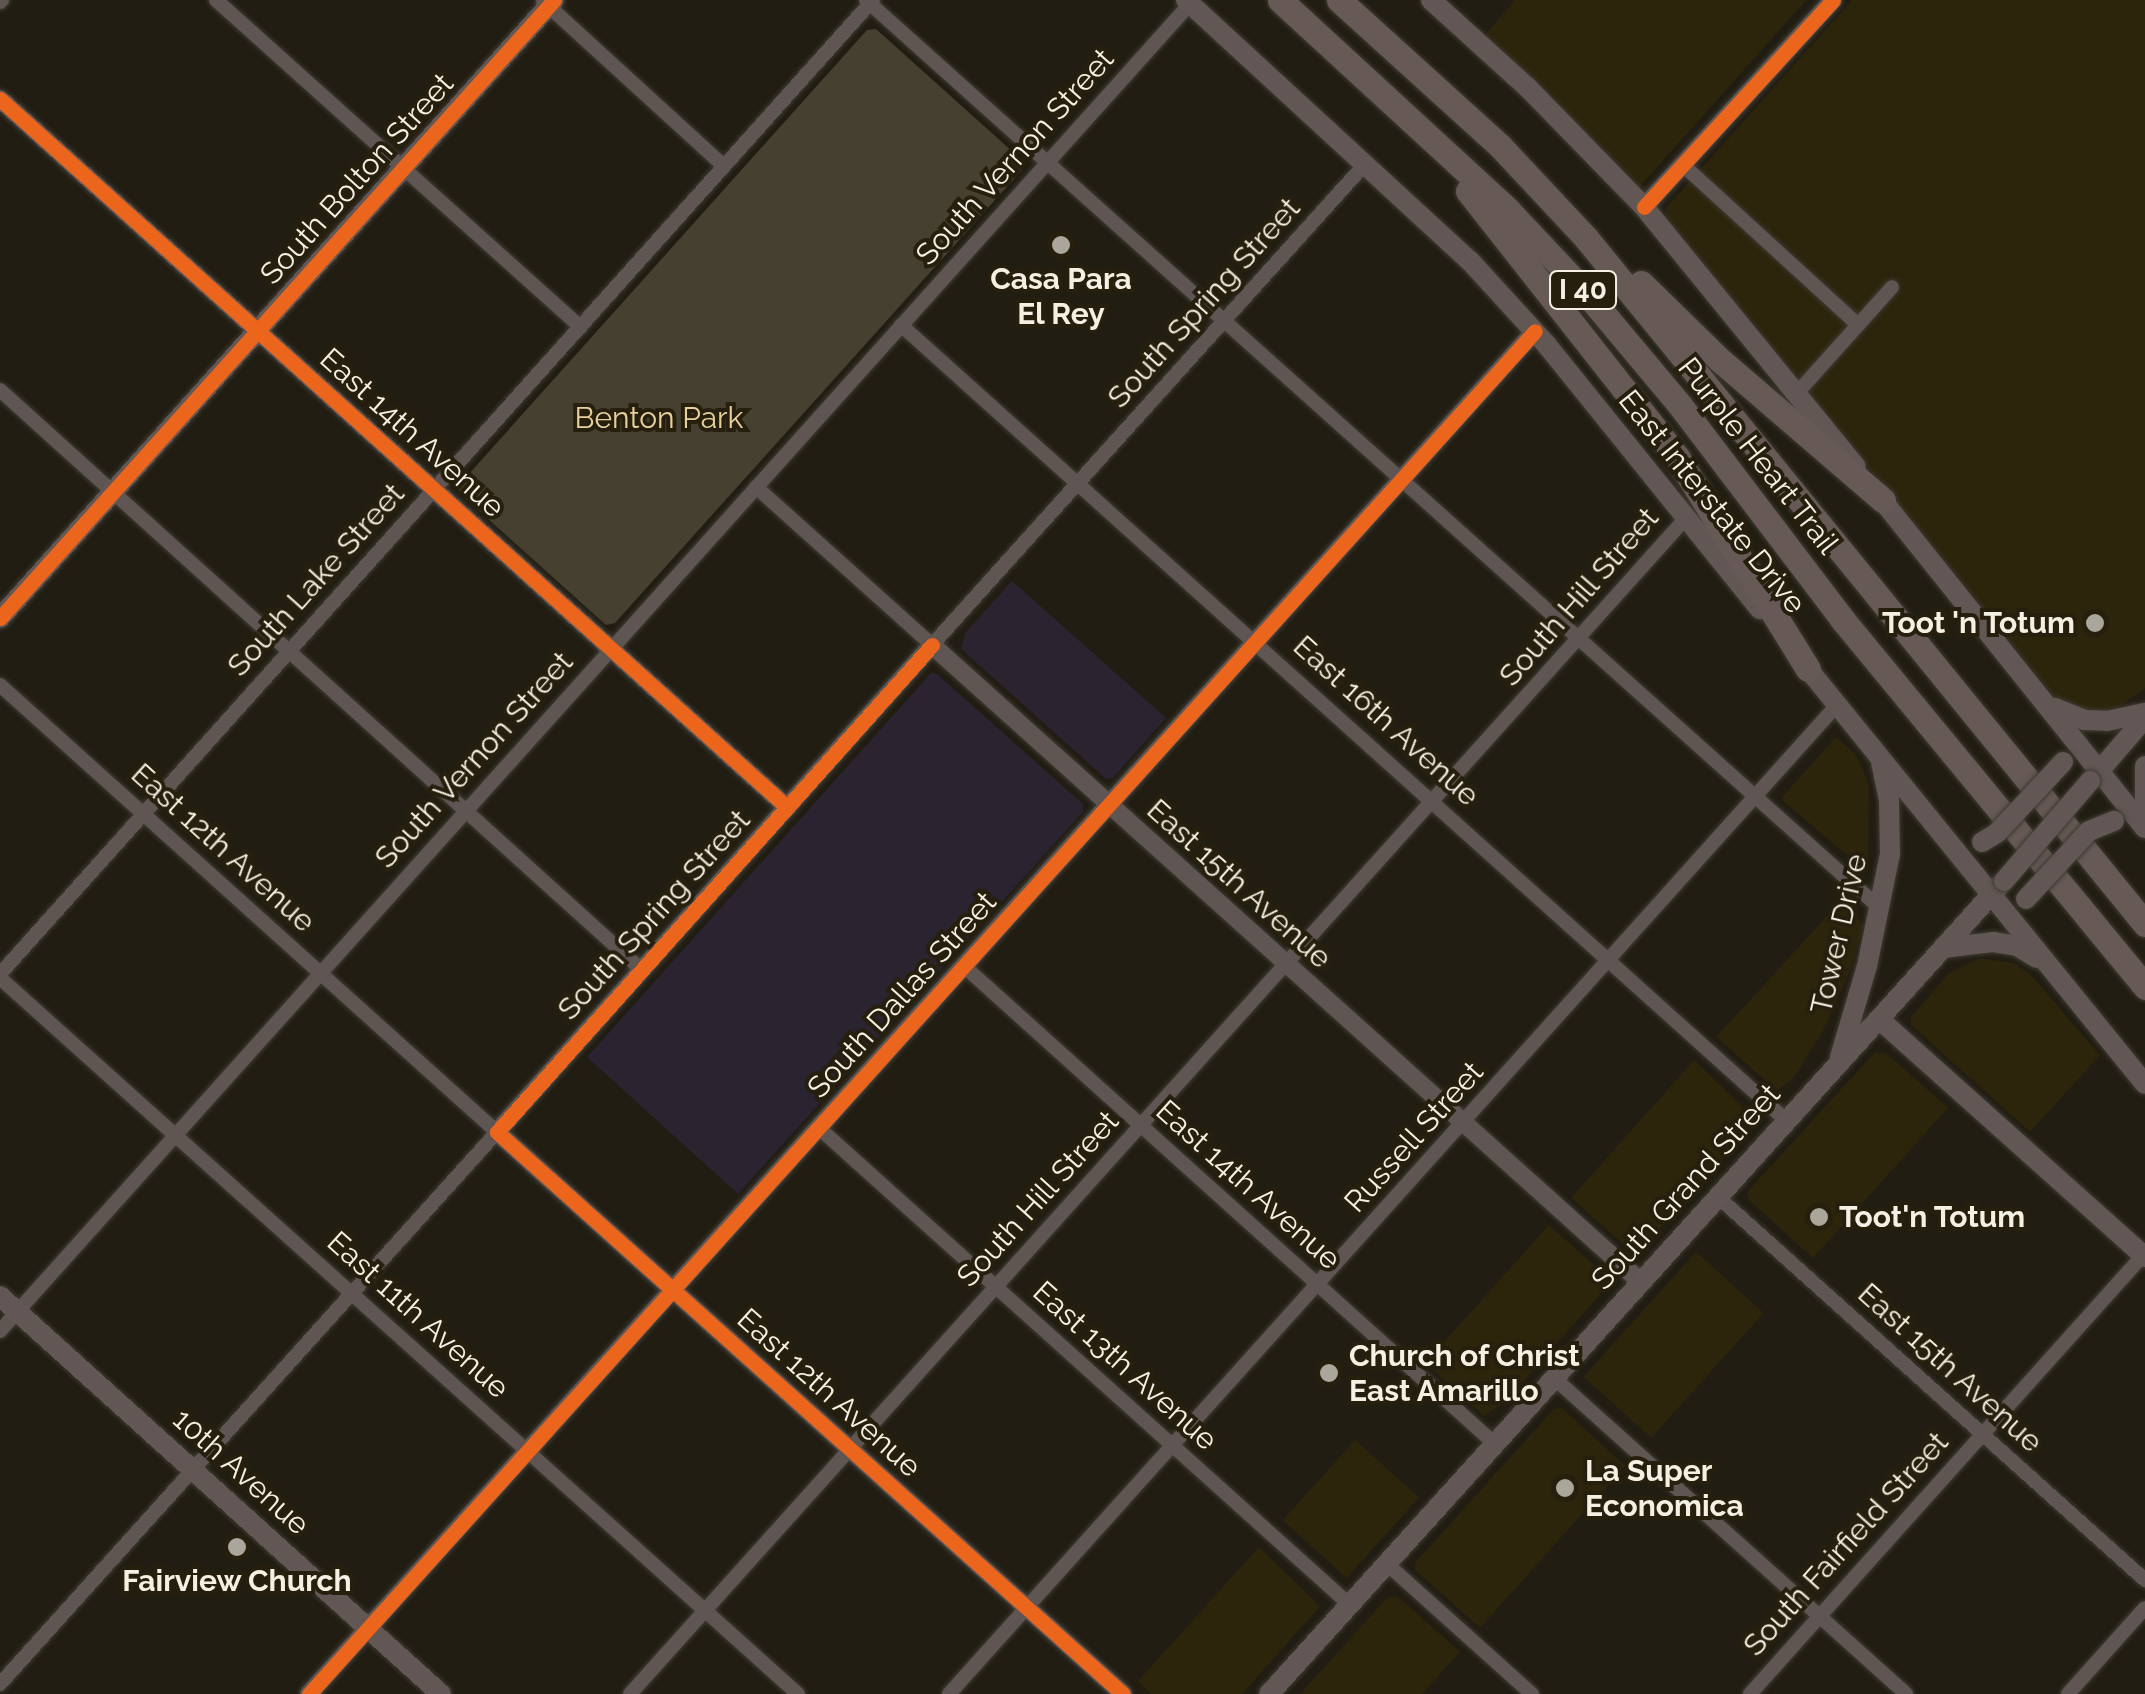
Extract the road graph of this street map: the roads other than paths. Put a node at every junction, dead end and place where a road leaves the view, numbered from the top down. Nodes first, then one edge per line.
1 (216, 0) edge
2 (1280, 0) edge
3 (1338, 0) edge
4 (1431, 0) edge
5 (1832, 0) edge
6 (870, 1) edge
7 (548, 2) edge
8 (1188, 2) edge
9 (1378, 90) junction
10 (0, 99) edge
11 (1046, 163) junction
12 (1366, 163) junction
13 (1682, 165) junction
14 (724, 166) junction
15 (404, 168) junction
16 (1554, 204) junction
17 (1644, 207) junction
18 (1892, 287) dead end
19 (1223, 322) junction
20 (901, 325) junction
21 (1858, 325) junction
22 (581, 327) junction
23 (257, 331) junction
24 (1535, 332) junction
25 (0, 390) edge
26 (1797, 393) junction
27 (1401, 481) junction
28 (1078, 484) junction
29 (756, 486) junction
30 (434, 490) junction
31 (112, 492) junction
32 (1883, 500) junction
33 (1686, 518) junction
34 (0, 618) edge
35 (1579, 640) junction
36 (1254, 642) junction
37 (932, 645) junction
38 (610, 648) junction
39 (290, 651) junction
40 (1808, 669) junction
41 (0, 685) edge
42 (2044, 700) junction
43 (1838, 704) junction
44 (2145, 716) edge
45 (2070, 730) junction
46 (1880, 757) junction
47 (2145, 766) edge
48 (2096, 775) junction
49 (1756, 798) junction
50 (1433, 803) junction
51 (1110, 804) junction
52 (2145, 806) edge
53 (788, 807) junction
54 (467, 809) junction
55 (142, 814) junction
56 (2144, 828) edge
57 (1941, 832) junction
58 (1998, 888) junction
59 (1881, 909) junction
60 (2145, 924) edge
61 (2022, 932) junction
62 (1943, 948) junction
63 (1608, 962) junction
64 (1287, 965) junction
65 (966, 966) junction
66 (2049, 966) junction
67 (642, 970) junction
68 (320, 973) junction
69 (0, 976) edge
70 (2145, 987) edge
71 (1879, 1019) junction
72 (1838, 1064) junction
73 (2145, 1084) edge
74 (1787, 1120) junction
75 (1464, 1122) junction
76 (1142, 1127) junction
77 (820, 1128) junction
78 (497, 1132) junction
79 (174, 1133) junction
80 (1718, 1197) junction
81 (2144, 1255) edge
82 (1641, 1282) junction
83 (1318, 1284) junction
84 (996, 1287) junction
85 (674, 1289) junction
86 (352, 1293) junction
87 (0, 1296) edge
88 (18, 1312) junction
89 (0, 1331) edge
90 (1554, 1378) junction
91 (1982, 1434) junction
92 (1495, 1444) junction
93 (1172, 1446) junction
94 (850, 1449) junction
95 (529, 1452) junction
96 (194, 1469) junction
97 (1387, 1564) junction
98 (2145, 1580) edge
99 (1350, 1605) junction
100 (1026, 1608) junction
101 (2145, 1608) edge
102 (705, 1611) junction
103 (1820, 1616) junction
104 (368, 1628) junction
105 (0, 1684) edge
106 (310, 1694) edge
107 (441, 1694) edge
108 (630, 1694) edge
109 (798, 1694) edge
110 (949, 1694) edge
111 (1124, 1694) edge
112 (1269, 1694) edge
113 (1532, 1694) edge
114 (1750, 1694) edge
115 (1906, 1694) edge
116 (2068, 1694) edge

1 - 15 street
2 - 9 highway, Purple Heart Trail / I 40
3 - 16 highway, Purple Heart Trail / I 40
4 - 17 main road
5 - 13 street
6 - 11 street
6 - 14 street, South Lake Street
7 - 14 street
7 - 15 main road, South Bolton Street
8 - 11 street, South Vernon Street
8 - 12 main road, East Interstate Drive
9 - 40 highway
9 - 70 highway, Purple Heart Trail / I 40
10 - 23 street, East 14th Avenue
11 - 19 street
11 - 20 street, South Vernon Street
12 - 19 street, South Spring Street
12 - 24 main road, East Interstate Drive
13 - 17 street
13 - 21 street
14 - 22 street, South Lake Street
15 - 22 street
15 - 23 main road, South Bolton Street
16 - 32 highway
16 - 60 highway, Purple Heart Trail / I 40
17 - 26 main road
18 - 21 street
19 - 27 street
19 - 28 street, South Spring Street
20 - 28 street, East 16th Avenue
20 - 29 street, South Vernon Street
21 - 26 street
22 - 30 street, South Lake Street
23 - 30 street, East 14th Avenue
23 - 31 main road, South Bolton Street
24 - 27 street, South Dallas Street
24 - 33 main road, East Interstate Drive
25 - 31 street
26 - 32 main road
27 - 35 street
27 - 36 street, South Dallas Street
28 - 36 street, East 16th Avenue
28 - 37 street, South Spring Street
29 - 37 street, East 15th Avenue
29 - 38 street, South Vernon Street
30 - 38 street, East 14th Avenue
30 - 39 street, South Lake Street
31 - 34 main road, South Bolton Street
31 - 39 street
32 - 42 main road
33 - 35 street, South Hill Street
33 - 40 main road, East Interstate Drive
35 - 49 street
35 - 50 street, South Hill Street
36 - 50 street, East 16th Avenue
36 - 51 street, South Dallas Street
37 - 51 street, East 15th Avenue
37 - 53 street, South Spring Street
38 - 53 street, East 14th Avenue
38 - 54 street, South Vernon Street
39 - 54 street
39 - 55 street, South Lake Street
40 - 43 main road, East Interstate Drive
41 - 55 street, East 12th Avenue
42 - 44 main road
42 - 45 main road
43 - 46 main road, East Interstate Drive
43 - 49 street, Russell Street
44 - 48 main road, South Grand Street
45 - 48 main road
45 - 57 main road, bridge
46 - 57 main road, East Interstate Drive
46 - 59 main road, Tower Drive
47 - 52 main road
48 - 56 main road
48 - 58 main road, South Grand Street, bridge
49 - 59 street
49 - 63 street, Russell Street
50 - 63 street, East 16th Avenue
50 - 64 street, South Hill Street
51 - 64 street, East 15th Avenue
51 - 65 street, South Dallas Street
53 - 67 street, South Spring Street
54 - 67 street
54 - 68 street, South Vernon Street
55 - 68 street, East 12th Avenue
55 - 69 street, South Lake Street
56 - 61 main road, bridge
57 - 58 main road, East Interstate Drive
58 - 61 main road, East Interstate Drive
58 - 62 main road, South Grand Street
59 - 72 main road, Tower Drive
61 - 66 main road, East Interstate Drive
62 - 66 main road
62 - 71 main road, South Grand Street
63 - 74 street, East 16th Avenue
63 - 75 street, Russell Street
64 - 75 street, East 15th Avenue
64 - 76 street, South Hill Street
65 - 76 street, East 14th Avenue
65 - 77 street, South Dallas Street
66 - 73 main road, East Interstate Drive
67 - 78 street, South Spring Street
68 - 78 street, East 12th Avenue
68 - 79 street, South Vernon Street
69 - 79 street, East 11th Avenue
71 - 72 main road, South Grand Street
71 - 81 main road
72 - 74 main road, South Grand Street
74 - 80 main road, South Grand Street
75 - 82 street, East 15th Avenue
75 - 83 street, Russell Street
76 - 83 street, East 14th Avenue
76 - 84 street, South Hill Street
77 - 84 street, East 13th Avenue
77 - 85 street, South Dallas Street
78 - 85 street, East 12th Avenue
78 - 86 street, South Spring Street
79 - 86 street, East 11th Avenue
79 - 88 street, South Vernon Street
80 - 82 main road, South Grand Street
80 - 91 street, East 15th Avenue
81 - 91 street, South Fairfield Street
82 - 90 main road, South Grand Street
83 - 92 street, East 14th Avenue
83 - 93 street, Russell Street
84 - 93 street, East 13th Avenue
84 - 94 street, South Hill Street
85 - 94 street, East 12th Avenue
85 - 95 street, South Dallas Street
86 - 95 street, East 11th Avenue
86 - 96 street, South Spring Street
87 - 88 main road, 10th Avenue
88 - 89 street, South Vernon Street
88 - 96 main road, 10th Avenue
90 - 92 main road, South Grand Street
90 - 103 street
91 - 98 street, East 15th Avenue
91 - 103 street, South Fairfield Street
92 - 97 main road, South Grand Street
93 - 99 street, East 13th Avenue
93 - 100 street, Russell Street
94 - 100 street, East 12th Avenue
94 - 102 street, South Hill Street
95 - 102 street, East 11th Avenue
95 - 104 street, South Dallas Street
96 - 104 main road, 10th Avenue
96 - 105 street, South Spring Street
97 - 99 main road, South Grand Street
97 - 113 street
99 - 112 main road, South Grand Street
100 - 110 street, Russell Street
100 - 111 street, East 12th Avenue
101 - 116 street
102 - 108 street, South Hill Street
102 - 109 street, East 11th Avenue
103 - 114 street, South Fairfield Street
103 - 115 street
104 - 106 street, South Dallas Street
104 - 107 main road, 10th Avenue

